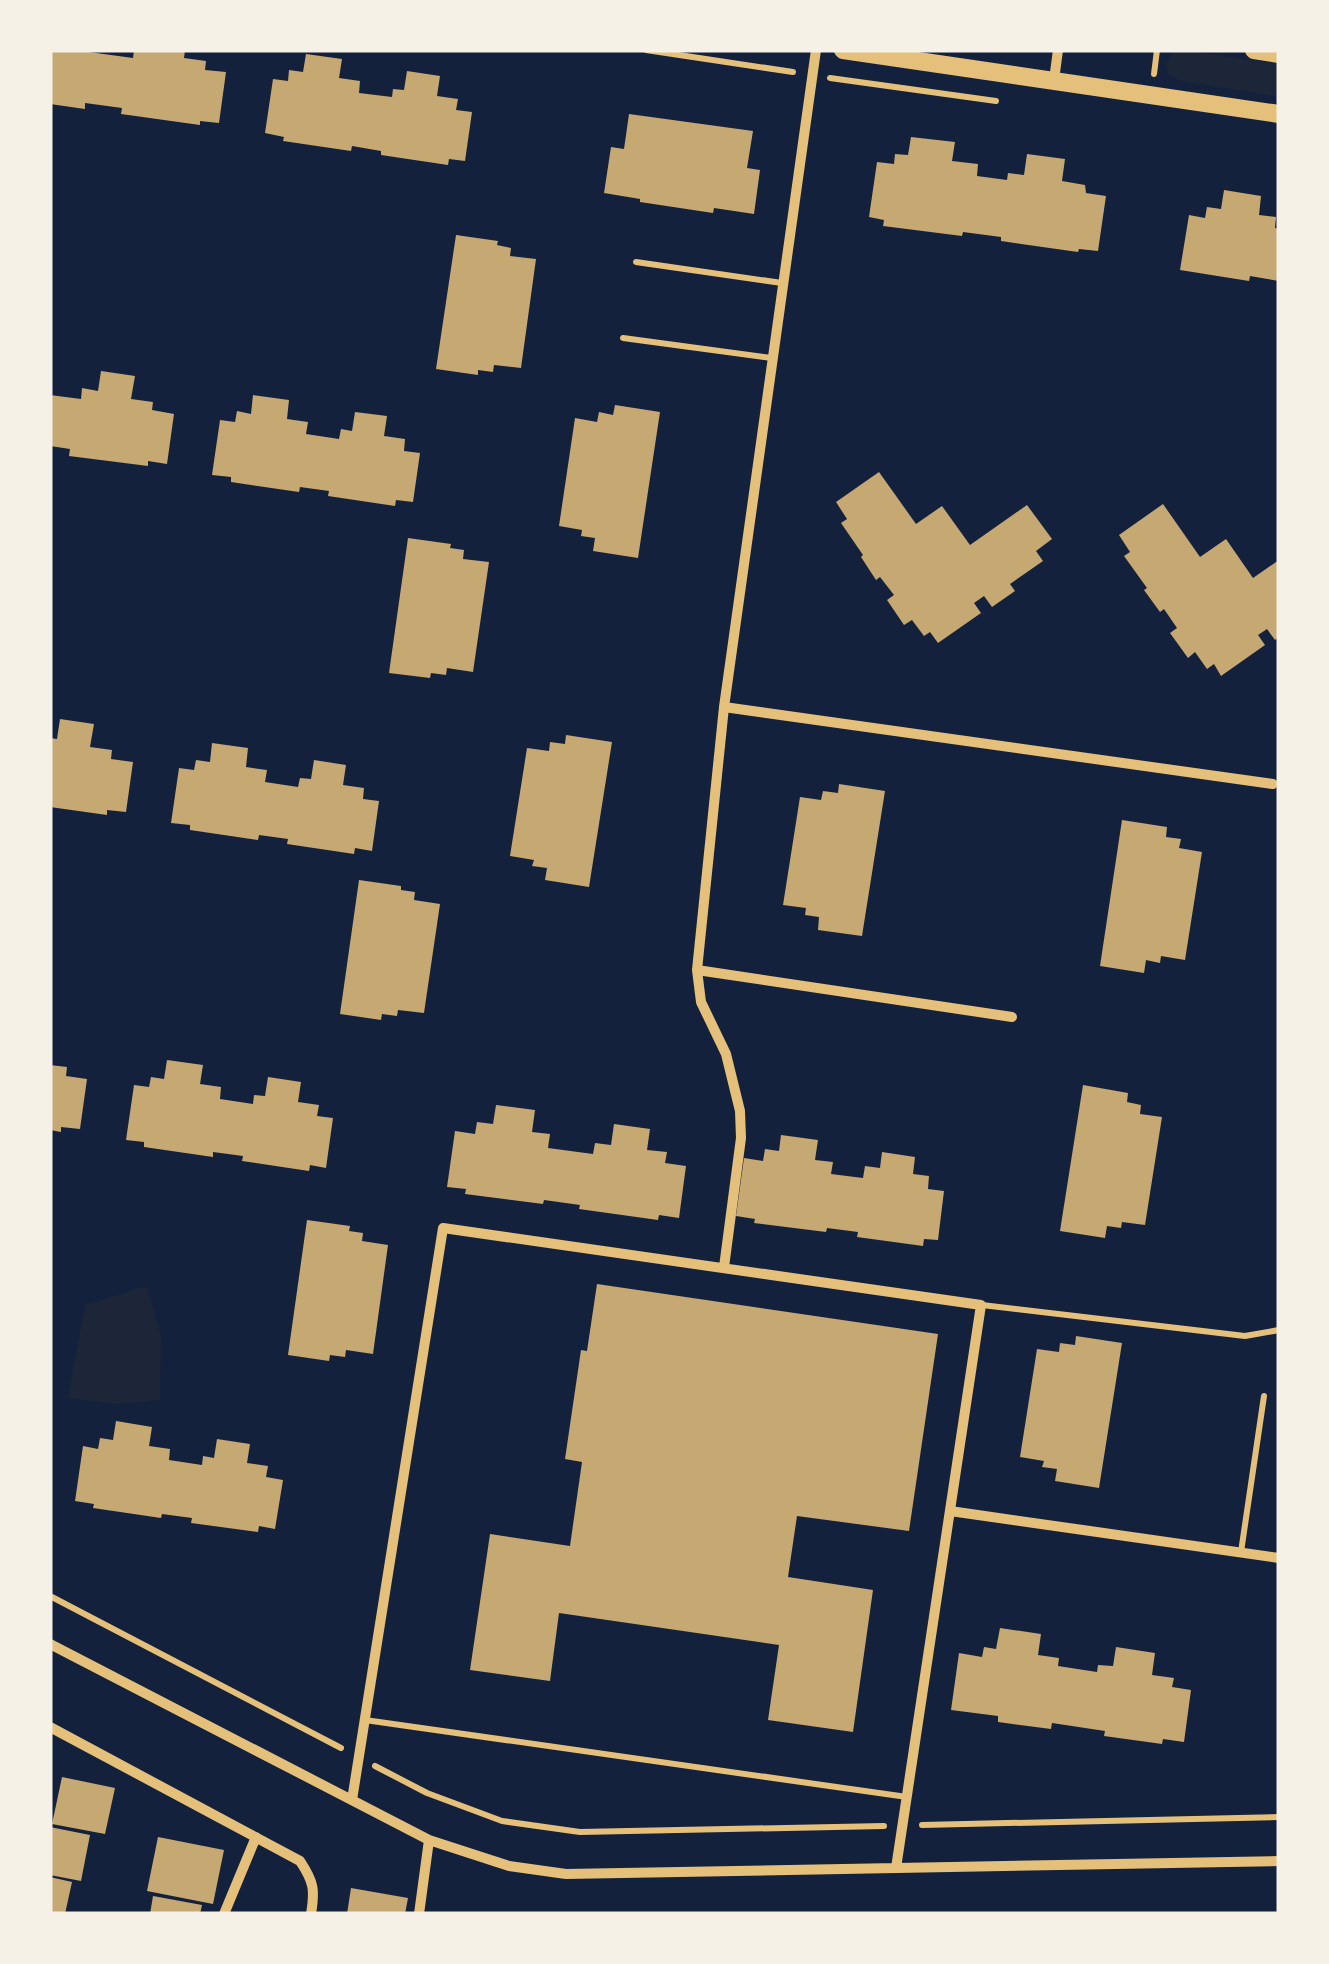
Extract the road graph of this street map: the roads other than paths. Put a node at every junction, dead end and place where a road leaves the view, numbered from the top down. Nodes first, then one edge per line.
1 (816, 50) edge
2 (844, 50) edge
3 (1058, 50) edge
4 (1254, 50) edge
5 (1279, 54) edge
6 (1054, 80) junction
7 (1279, 114) edge
8 (636, 262) dead end
9 (782, 282) junction
10 (624, 338) dead end
11 (772, 358) junction
12 (724, 707) junction
13 (1273, 784) dead end
14 (697, 970) junction
15 (1012, 1016) dead end
16 (724, 1266) junction
17 (981, 1305) junction
18 (1279, 1330) edge
19 (1264, 1396) dead end
20 (950, 1511) junction
21 (1241, 1552) junction
22 (1279, 1558) edge
23 (50, 1644) edge
24 (365, 1720) junction
25 (50, 1728) edge
26 (907, 1797) junction
27 (352, 1800) junction
28 (256, 1837) junction
29 (429, 1840) junction
30 (1279, 1861) edge
31 (896, 1868) junction
32 (224, 1914) edge
33 (311, 1914) edge
34 (420, 1914) edge

1 - 9 street
2 - 6 main road
3 - 6 street
4 - 5 main road
6 - 7 main road
8 - 9 lane
9 - 11 street
10 - 11 lane
11 - 12 street
12 - 13 street
12 - 14 street
14 - 15 street
14 - 16 street
16 - 17 street
16 - 24 street
17 - 18 lane
17 - 20 street
19 - 21 lane
20 - 21 street
20 - 26 street
21 - 22 street
23 - 27 street
24 - 26 lane
24 - 27 street
25 - 28 street
26 - 31 street
27 - 29 street
28 - 32 street
28 - 33 street
29 - 31 street
29 - 34 street
30 - 31 street

